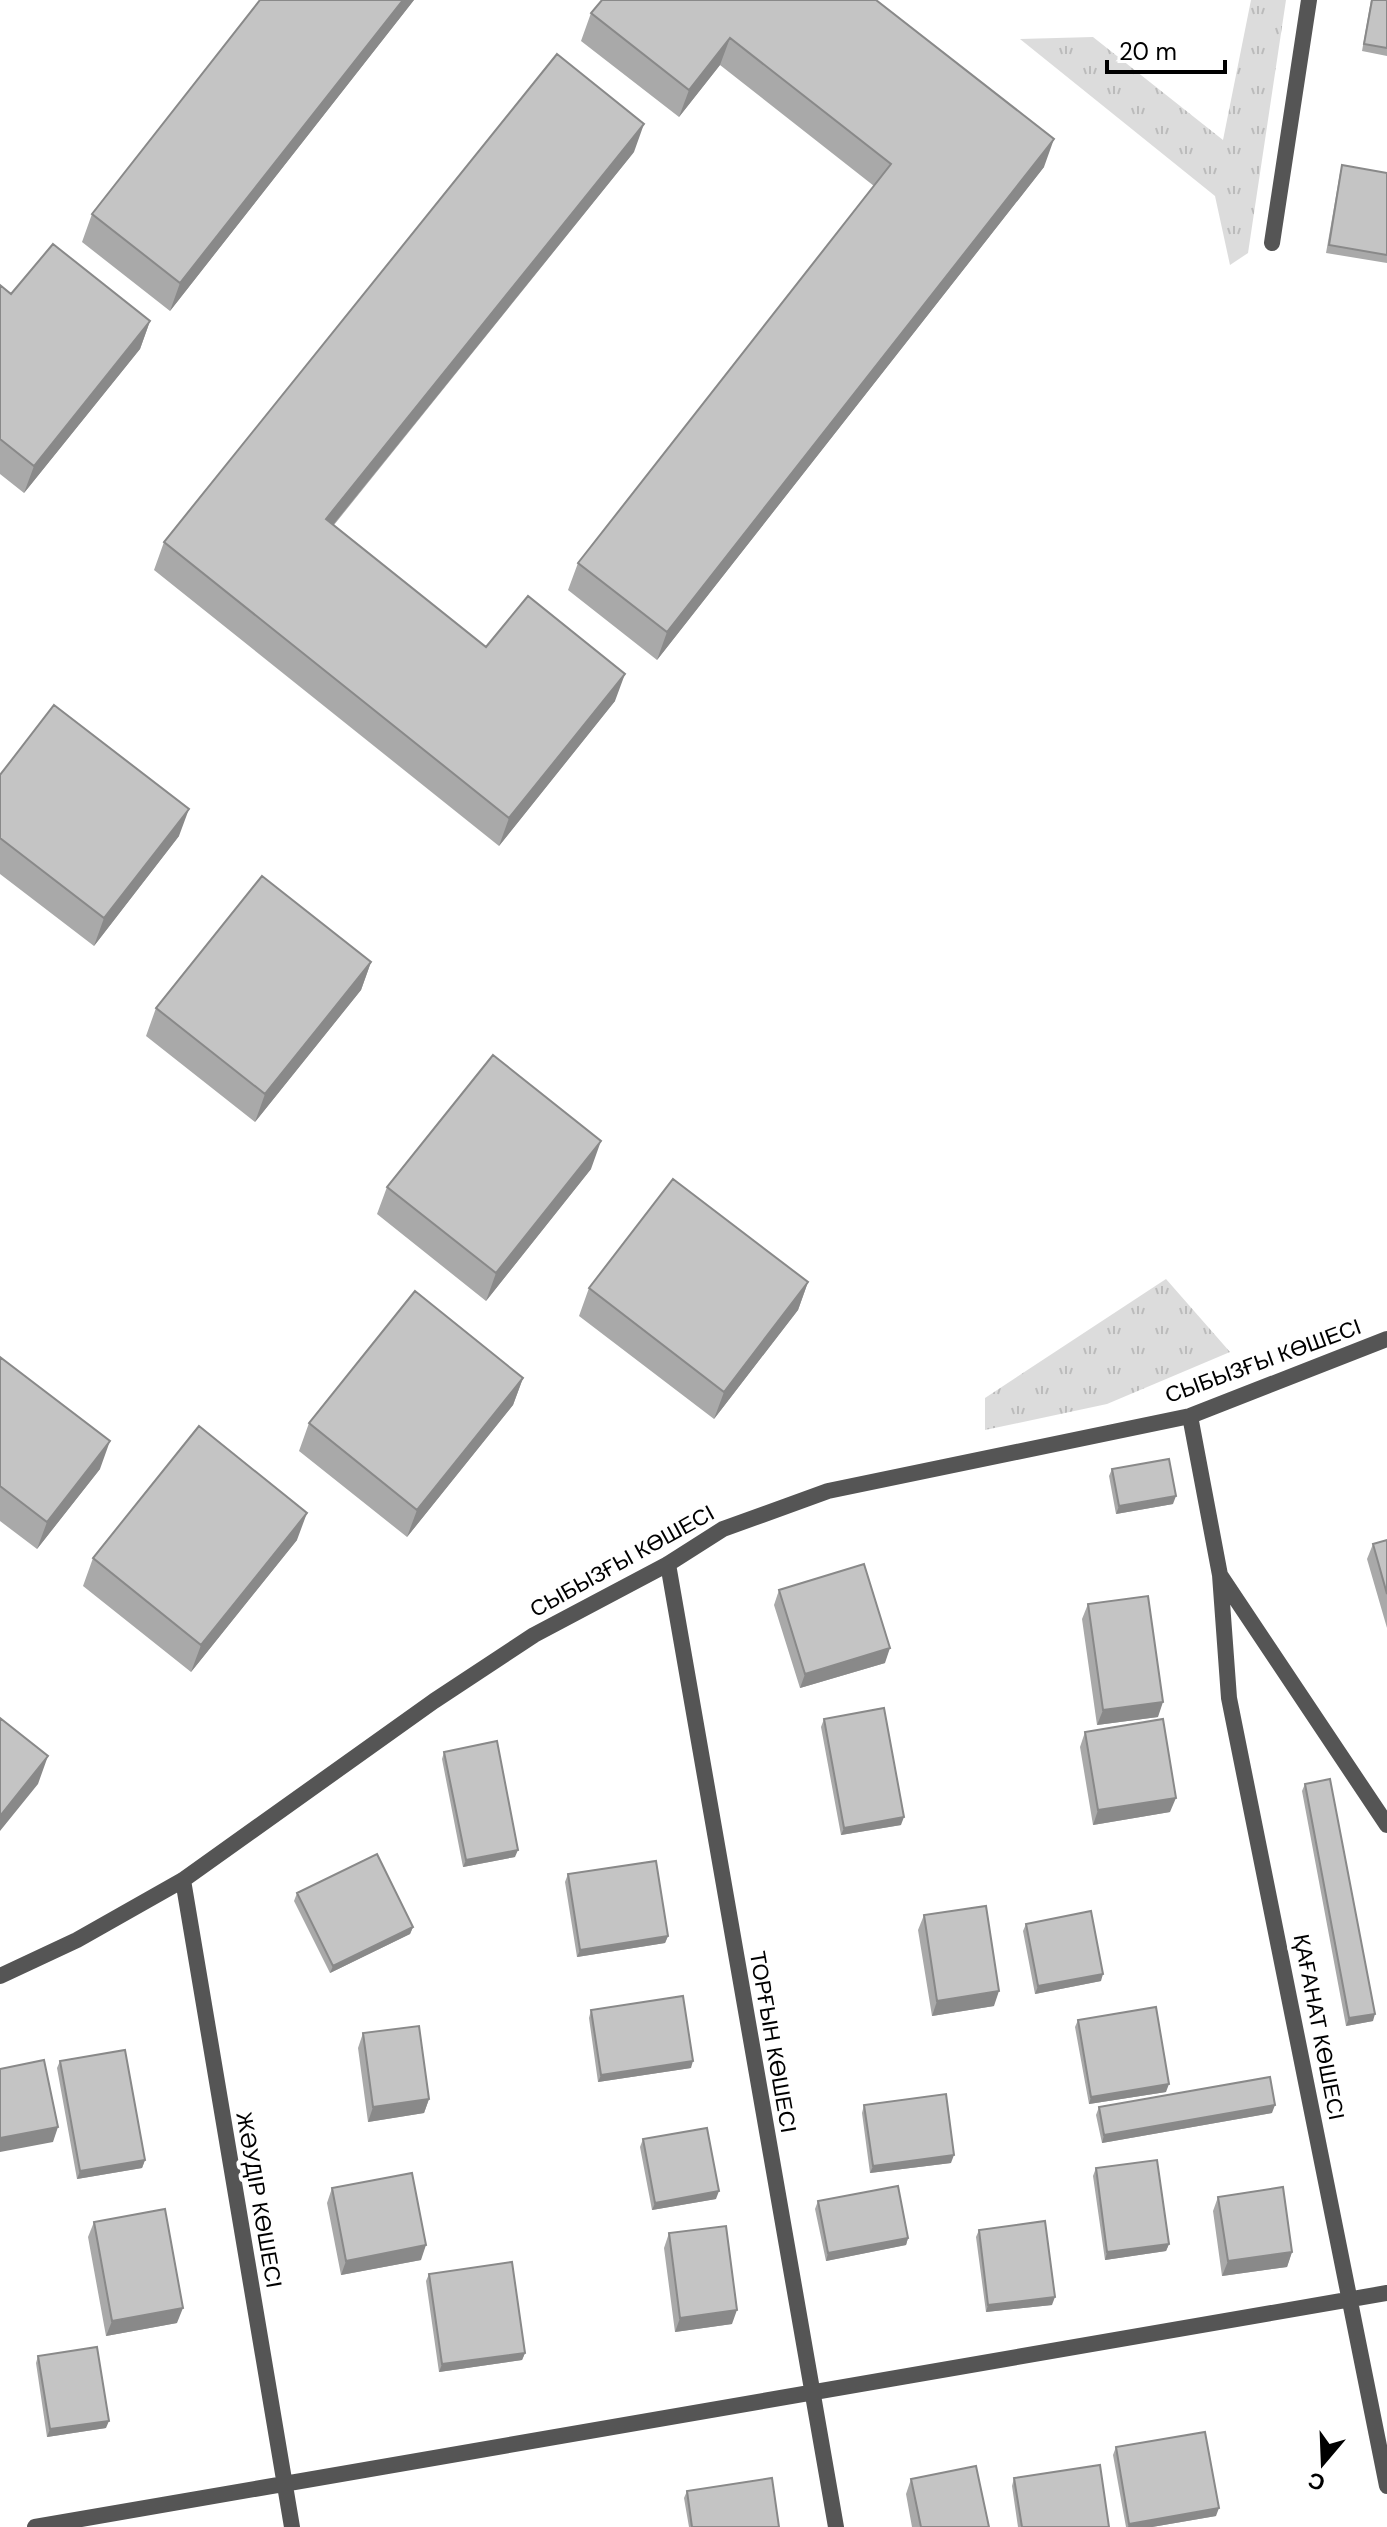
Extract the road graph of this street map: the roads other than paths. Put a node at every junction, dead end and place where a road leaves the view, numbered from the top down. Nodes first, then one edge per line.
1 (1309, 0) edge
2 (1272, 243) dead end
3 (1387, 1339) edge
4 (1190, 1416) junction
5 (668, 1564) junction
6 (1220, 1575) junction
7 (1387, 1825) edge
8 (183, 1880) junction
9 (0, 1976) edge
10 (1387, 2293) edge
11 (1352, 2301) junction
12 (811, 2391) junction
13 (284, 2481) junction
14 (1387, 2486) edge
15 (35, 2527) edge
16 (292, 2527) edge
17 (836, 2527) edge

1 - 2 street
3 - 4 street, СЫБЫЗҒЫ КӨШЕСІ
4 - 5 street, СЫБЫЗҒЫ КӨШЕСІ
4 - 6 street, ҚАҒАНАТ КӨШЕСІ
5 - 8 street, СЫБЫЗҒЫ КӨШЕСІ
5 - 12 street, ТОРҒЫН КӨШЕСІ
6 - 7 street
6 - 11 street, ҚАҒАНАТ КӨШЕСІ
8 - 9 street, СЫБЫЗҒЫ КӨШЕСІ
8 - 13 street, ЖӘУДІР КӨШЕСІ
10 - 11 street
11 - 12 street
11 - 14 street, ҚАҒАНАТ КӨШЕСІ
12 - 13 street
12 - 17 street, ТОРҒЫН КӨШЕСІ
13 - 15 street
13 - 16 street, ЖӘУДІР КӨШЕСІ

